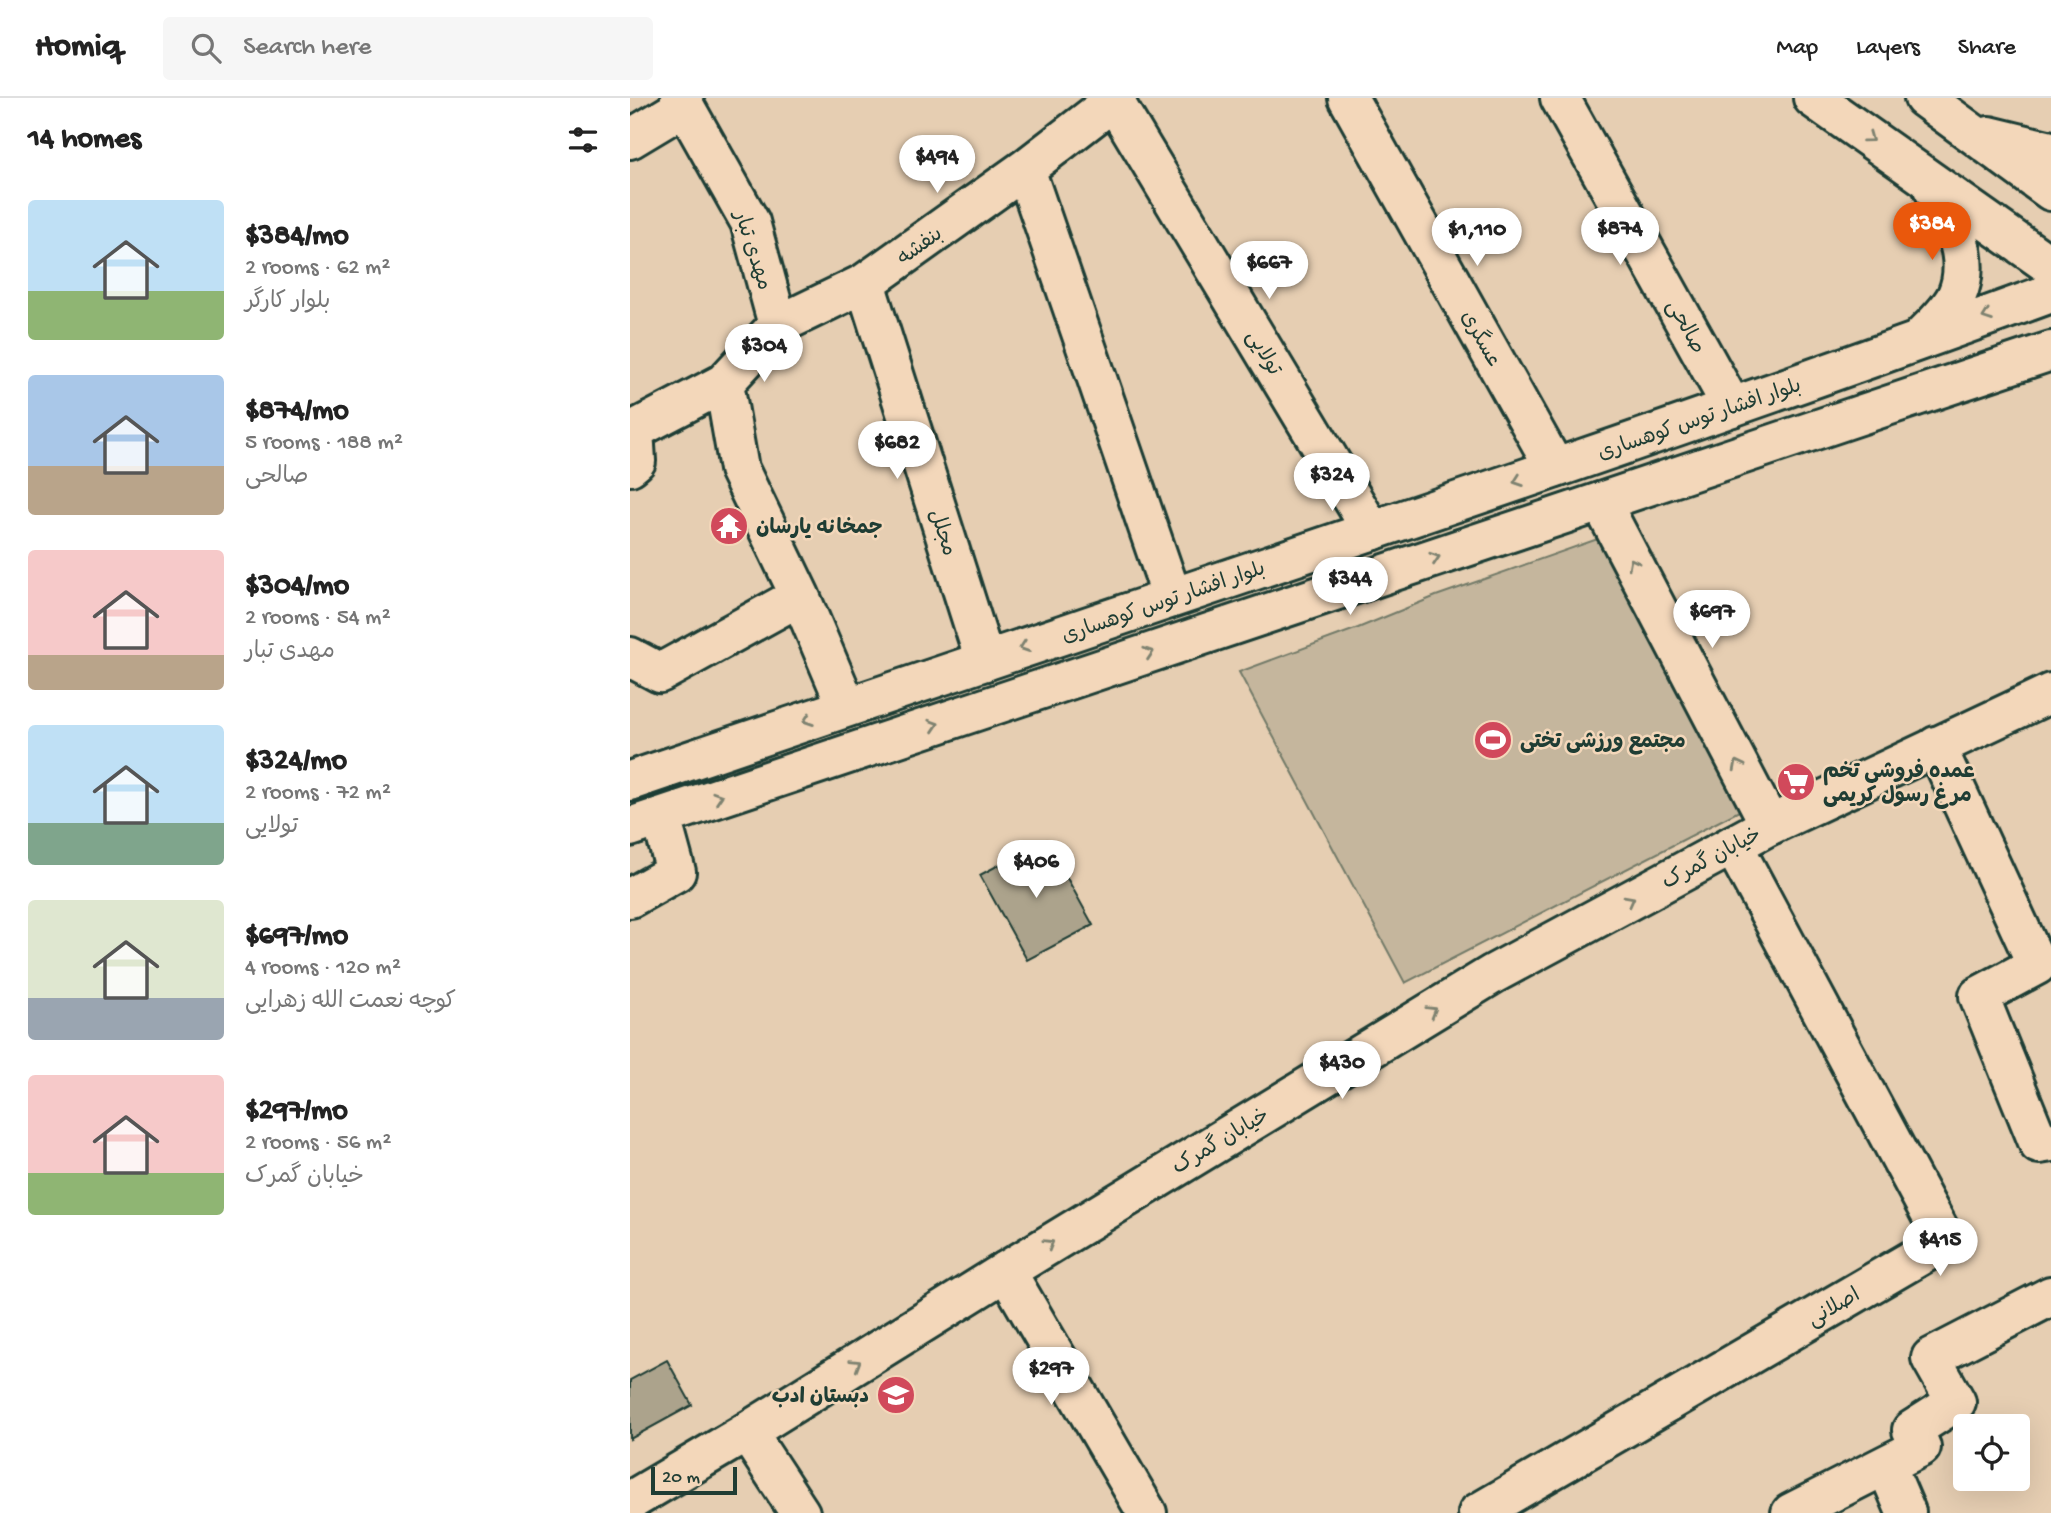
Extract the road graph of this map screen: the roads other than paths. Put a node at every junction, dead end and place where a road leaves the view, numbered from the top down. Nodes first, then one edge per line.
1 (1348, 98) edge
2 (1560, 98) edge
3 (1813, 98) edge
4 (1924, 98) edge
5 (1116, 99) edge
6 (683, 102) edge
7 (1969, 131) junction
8 (630, 139) edge
9 (2051, 152) edge
10 (1025, 169) junction
11 (1928, 180) junction
12 (2051, 191) edge
13 (2051, 266) edge
14 (865, 283) junction
15 (2051, 293) edge
16 (778, 325) junction
17 (1917, 342) junction
18 (2051, 351) edge
19 (2051, 367) edge
20 (2000, 369) junction
21 (724, 383) junction
22 (1732, 407) junction
23 (631, 441) edge
24 (1555, 468) junction
25 (1601, 502) junction
26 (1372, 531) junction
27 (800, 596) junction
28 (1172, 597) junction
29 (630, 657) edge
30 (985, 661) junction
31 (2047, 699) edge
32 (848, 706) junction
33 (1936, 746) junction
34 (630, 780) edge
35 (645, 822) edge
36 (1770, 825) junction
37 (1733, 845) junction
38 (630, 898) edge
39 (2051, 1142) edge
40 (1006, 1271) junction
41 (2051, 1296) edge
42 (747, 1432) junction
43 (1886, 1465) junction
44 (630, 1501) edge
45 (1906, 1512) edge
46 (800, 1513) edge
47 (1147, 1513) edge
48 (1478, 1513) edge
49 (1791, 1513) edge

1 - 24 main road, عسگری
2 - 22 main road, صالحی
3 -> 11 main road
4 - 7 main road
5 - 10 main road, بنفشه
5 - 26 main road, تولایی
6 - 8 main road
6 - 16 main road, مهدی تبار
7 - 9 main road
7 - 12 main road
10 - 14 main road, بنفشه
10 - 28 main road
11 - 13 main road
11 - 17 main road
14 - 16 main road, بنفشه
14 - 30 main road, مجلل
15 -> 17 main road, بلوار افشار توس کوهساری
16 - 21 main road
17 - 22 main road, بلوار افشار توس کوهساری
18 - 20 main road
19 - 20 main road
20 - 25 main road
21 - 23 main road
21 - 27 main road
22 - 24 main road, بلوار افشار توس کوهساری
24 -> 26 main road, بلوار افشار توس کوهساری
35 -> 25 main road
36 -> 25 main road
26 - 28 main road, بلوار افشار توس کوهساری
27 - 29 main road
27 - 32 main road
28 -> 30 main road, بلوار افشار توس کوهساری
30 - 32 main road, بلوار افشار توس کوهساری
31 - 33 main road, خیابان گمرک
32 -> 34 main road, بلوار افشار توس کوهساری
33 - 36 main road, خیابان گمرک
33 - 39 main road
35 - 38 main road
36 - 37 main road, خیابان گمرک
40 -> 37 main road, خیابان گمرک
37 - 48 main road, اصلانی
42 -> 40 main road, خیابان گمرک
40 - 47 main road
41 - 43 main road
42 - 44 main road, خیابان گمرک
42 - 46 main road
43 - 45 main road
43 - 49 main road

